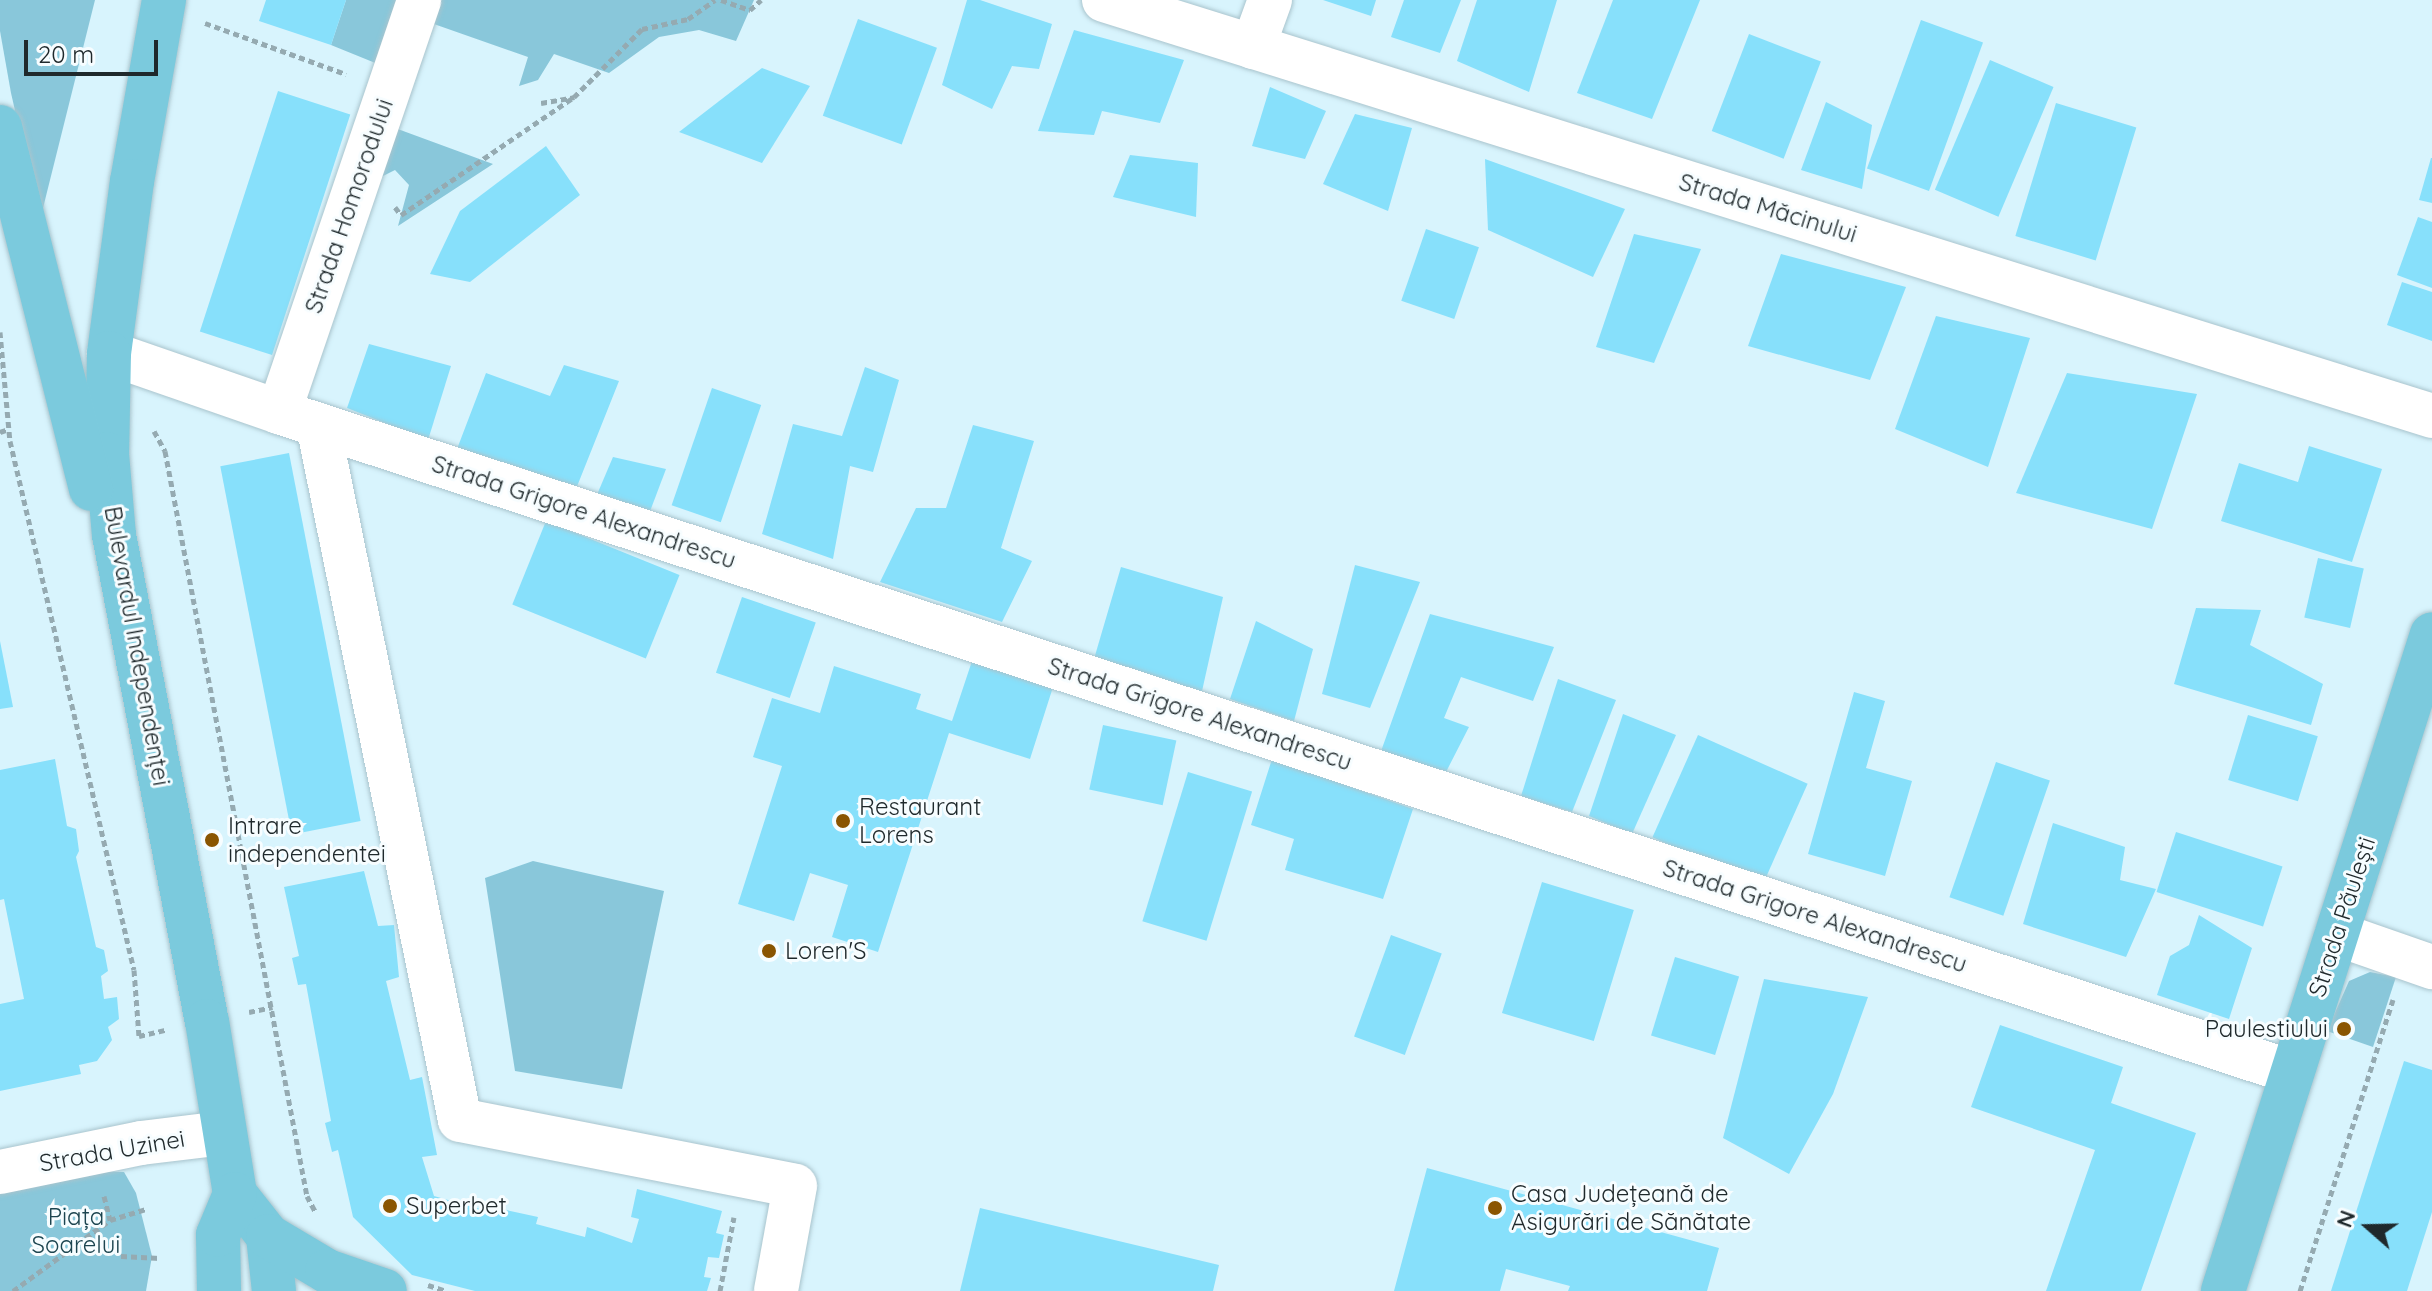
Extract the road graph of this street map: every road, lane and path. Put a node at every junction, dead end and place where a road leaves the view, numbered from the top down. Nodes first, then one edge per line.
1 (419, 0) edge
2 (718, 0) edge
3 (761, 0) edge
4 (1104, 0) edge
5 (1270, 0) edge
6 (182, 11) edge
7 (1253, 47) junction
8 (388, 89) junction
9 (574, 97) junction
10 (541, 103) dead end
11 (0, 132) edge
12 (395, 206) dead end
13 (0, 332) edge
14 (109, 353) junction
15 (2432, 416) edge
16 (299, 418) junction
17 (153, 428) dead end
18 (9, 429) junction
19 (0, 432) edge
20 (2432, 634) edge
21 (147, 709) junction
22 (2337, 934) junction
23 (2432, 967) edge
24 (2395, 993) dead end
25 (139, 1036) dead end
26 (2291, 1072) junction
27 (224, 1133) junction
28 (0, 1172) edge
29 (743, 1176) junction
30 (235, 1194) junction
31 (104, 1196) dead end
32 (147, 1209) dead end
33 (318, 1216) dead end
34 (110, 1220) junction
35 (268, 1236) junction
36 (121, 1256) dead end
37 (160, 1258) dead end
38 (403, 1287) edge
39 (13, 1291) edge
40 (219, 1291) edge
41 (274, 1291) edge
42 (446, 1291) edge
43 (720, 1291) edge
44 (776, 1291) edge
45 (2223, 1291) edge
46 (2300, 1291) edge

1 - 8 street, Strada Homorodului
2 - 3 path
2 - 9 path
4 - 7 street, Strada Măcinului
5 - 7 street
6 - 8 path
6 - 14 main road, Bulevardul Independenței
7 - 15 street, Strada Măcinului
8 - 16 street, Strada Homorodului
9 - 10 path
9 - 12 path
11 - 21 main road
13 - 18 path
14 - 16 street, Strada Grigore Alexandrescu
14 - 21 main road, Bulevardul Independenței
16 - 26 street, Strada Grigore Alexandrescu
16 - 29 street
17 - 33 path
18 - 19 path
18 - 25 path
20 - 22 main road, Strada Păulești
21 - 27 main road, Bulevardul Independenței
22 - 23 street
22 - 26 main road, Strada Păulești
24 - 46 path
26 - 45 main road, Strada Păulești
27 - 28 street, Strada Uzinei
27 - 30 main road, Bulevardul Independenței
29 - 43 path
29 - 44 street
30 - 35 main road, Bulevardul Independenței
30 - 40 main road
31 - 34 path
32 - 34 path
34 - 39 path
35 - 38 main road
35 - 41 main road
36 - 37 path
38 - 42 path

